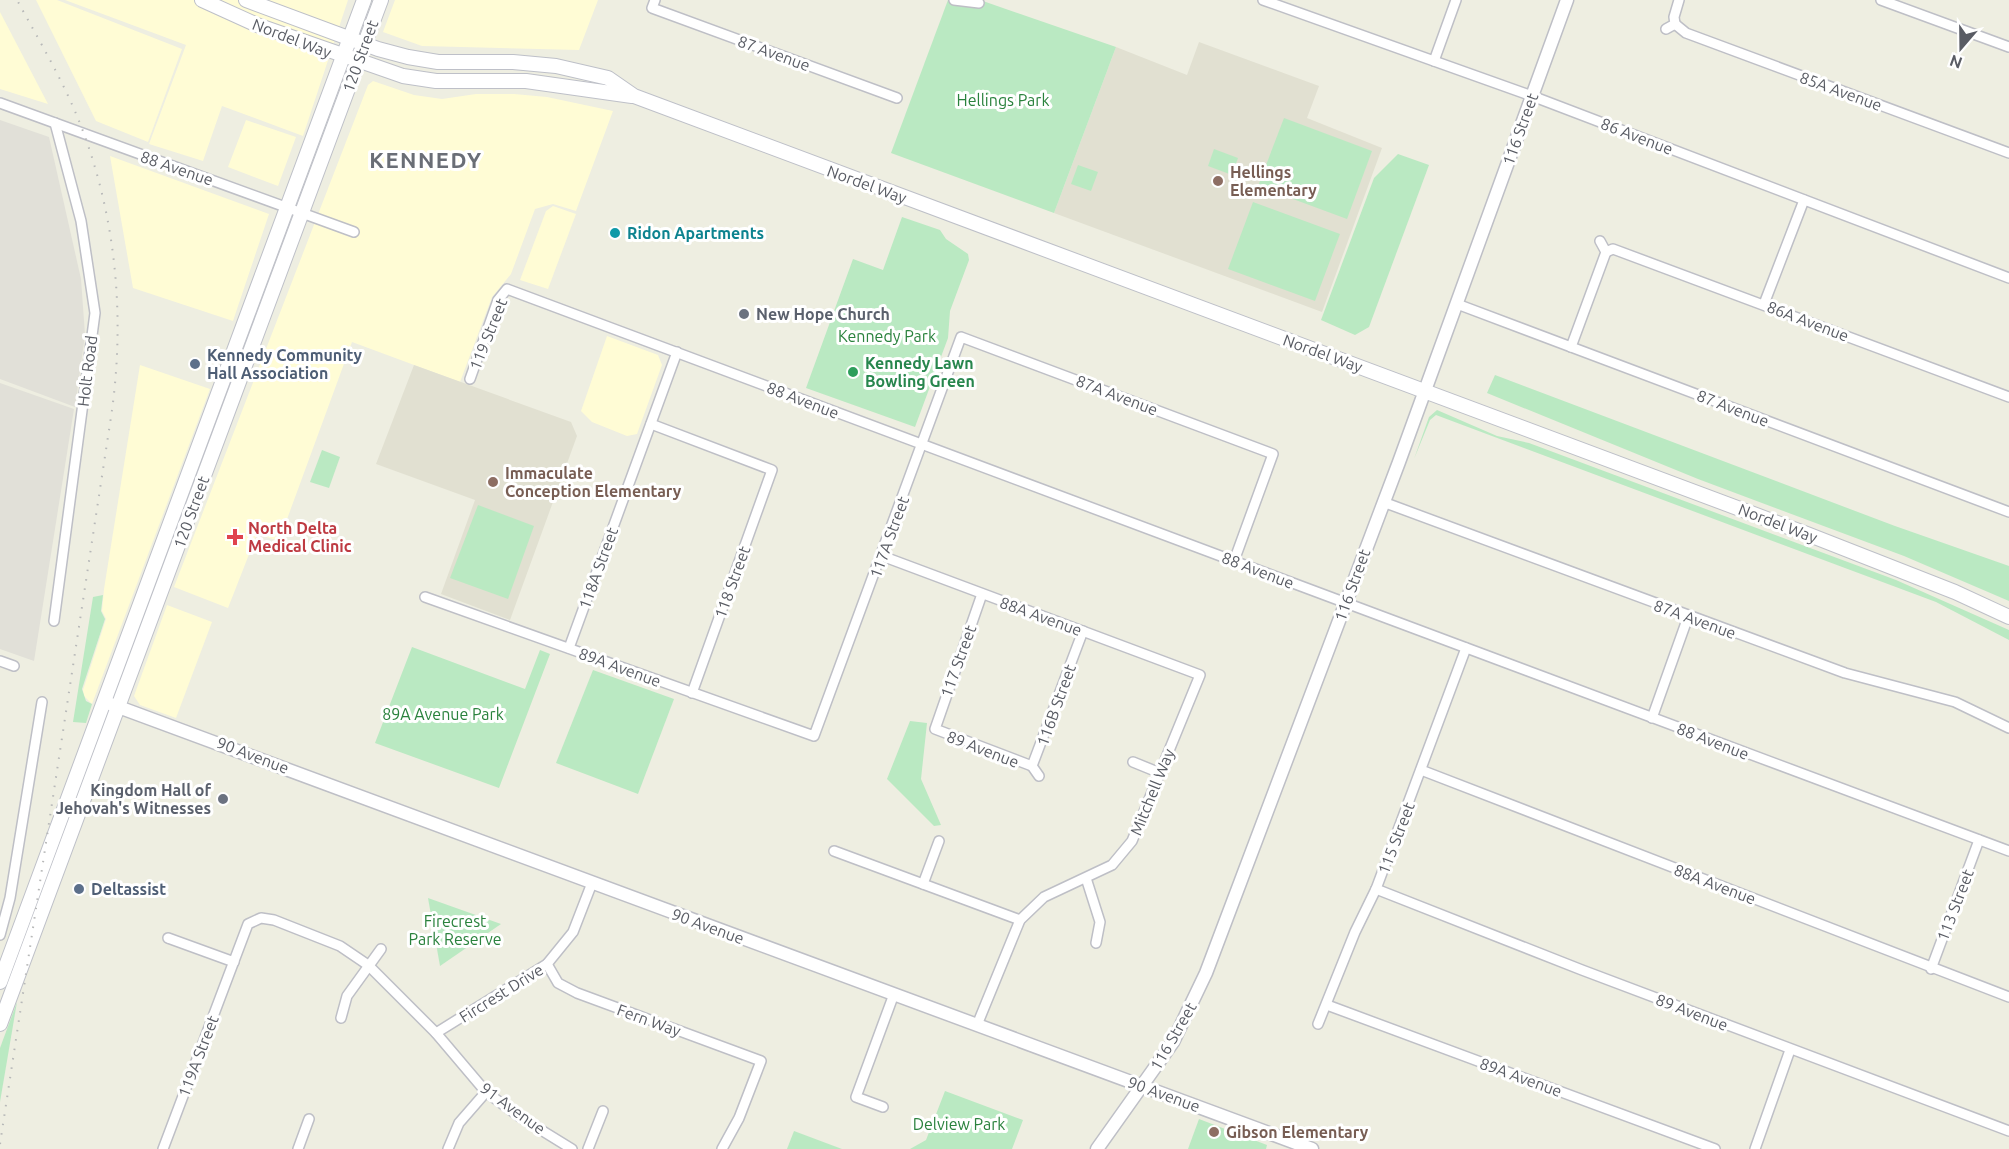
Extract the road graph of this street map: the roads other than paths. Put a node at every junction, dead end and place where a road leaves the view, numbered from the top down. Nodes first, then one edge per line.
1 (202, 0) edge
2 (246, 0) edge
3 (364, 0) edge
4 (381, 0) edge
5 (954, 0) edge
6 (1263, 0) edge
7 (1456, 0) edge
8 (1568, 0) edge
9 (1678, 0) edge
10 (1881, 0) edge
11 (979, 3) dead end
12 (653, 4) edge
13 (350, 39) junction
14 (364, 44) junction
15 (2009, 47) edge
16 (344, 57) junction
17 (1434, 61) junction
18 (358, 62) junction
19 (634, 96) junction
20 (1533, 96) junction
21 (897, 98) dead end
22 (0, 103) edge
23 (55, 123) junction
24 (2009, 153) edge
25 (1804, 200) junction
26 (288, 207) junction
27 (303, 212) junction
28 (354, 232) dead end
29 (1600, 241) dead end
30 (1606, 252) junction
31 (2009, 278) edge
32 (507, 289) joint
33 (1457, 304) junction
34 (1764, 304) junction
35 (961, 337) joint
36 (1571, 347) junction
37 (677, 352) junction
38 (470, 379) dead end
39 (219, 389) junction
40 (1425, 390) junction
41 (2009, 397) edge
42 (651, 424) junction
43 (923, 445) junction
44 (207, 467) junction
45 (1383, 502) junction
46 (2009, 512) edge
47 (882, 556) junction
48 (1234, 561) junction
49 (982, 594) junction
50 (425, 597) dead end
51 (1345, 603) junction
52 (1688, 616) junction
53 (2009, 616) edge
54 (54, 621) dead end
55 (1083, 631) junction
56 (569, 648) junction
57 (1466, 648) junction
58 (0, 661) edge
59 (14, 666) dead end
60 (1200, 675) joint
61 (692, 693) junction
62 (42, 702) dead end
63 (111, 704) junction
64 (1652, 718) junction
65 (2009, 728) edge
66 (935, 729) joint
67 (814, 736) joint
68 (1133, 762) dead end
69 (1032, 766) junction
70 (1421, 770) junction
71 (1160, 773) junction
72 (1039, 776) dead end
73 (62, 819) junction
74 (1979, 840) junction
75 (939, 841) dead end
76 (66, 847) junction
77 (834, 851) dead end
78 (2009, 851) edge
79 (1086, 878) junction
80 (592, 883) junction
81 (923, 884) junction
82 (1376, 889) junction
83 (1020, 921) junction
84 (248, 924) joint
85 (0, 934) edge
86 (168, 938) dead end
87 (1096, 943) dead end
88 (381, 949) dead end
89 (234, 962) junction
90 (547, 964) junction
91 (368, 965) junction
92 (1931, 969) junction
93 (0, 982) edge
94 (894, 994) junction
95 (2009, 997) edge
96 (1327, 1005) junction
97 (341, 1018) dead end
98 (0, 1024) edge
99 (1318, 1024) dead end
100 (977, 1025) junction
101 (436, 1033) junction
102 (1790, 1050) junction
103 (1143, 1086) junction
104 (486, 1092) junction
105 (883, 1107) dead end
106 (603, 1111) dead end
107 (309, 1119) dead end
108 (2009, 1131) edge
109 (163, 1149) edge
110 (298, 1149) edge
111 (448, 1149) edge
112 (572, 1149) edge
113 (588, 1149) edge
114 (722, 1149) edge
115 (1097, 1149) edge
116 (1312, 1149) edge
117 (1716, 1149) edge
118 (1755, 1149) edge

1 - 16 main road, Nordel Way
2 - 13 main road, Nordel Way
3 - 13 main road, 120 Street
4 - 14 main road, 120 Street
5 - 11 street
6 - 17 street, 86 Avenue
7 - 17 street
8 - 20 street, 116 Street
9 - 24 street, 85A Avenue
10 - 15 street
12 - 21 street, 87 Avenue
13 - 14 main road, Nordel Way
13 - 16 main road, 120 Street
14 - 18 main road, 120 Street
14 - 19 main road, Nordel Way
16 - 18 main road, Nordel Way
16 - 26 main road, 120 Street
17 - 20 street, 86 Avenue
18 - 19 main road, Nordel Way
18 - 27 main road, 120 Street
19 - 40 main road, Nordel Way
20 - 25 street, 86 Avenue
20 - 33 street, 116 Street
22 - 23 street, 88 Avenue
23 - 26 street, 88 Avenue
23 - 54 street, Holt Road
25 - 31 street, 86 Avenue
25 - 34 street
26 - 27 street, 88 Avenue
26 - 39 main road, 120 Street
27 - 28 street, 88 Avenue
27 - 44 main road, 120 Street
29 - 30 street
30 - 34 street, 86A Avenue
30 - 36 street
32 - 37 street, 88 Avenue
32 - 38 street, 119 Street
33 - 36 street, 87 Avenue
33 - 40 street, 116 Street
34 - 41 street, 86A Avenue
35 - 43 street, 117A Street
35 - 48 street, 87A Avenue
36 - 46 street, 87 Avenue
37 - 42 street, 118A Street
37 - 43 street, 88 Avenue
39 - 44 main road
39 - 63 main road, 120 Street
40 - 45 street, 116 Street
40 - 53 main road, Nordel Way
42 - 56 street, 118A Street
42 - 61 street, 118 Street
43 - 47 street, 117A Street
43 - 48 street, 88 Avenue
44 - 63 main road, 120 Street
45 - 51 street, 116 Street
45 - 52 street, 87A Avenue
47 - 49 street, 88A Avenue
47 - 67 street, 117A Street
48 - 51 street, 88 Avenue
49 - 55 street, 88A Avenue
49 - 66 street, 117 Street
50 - 56 street, 89A Avenue
51 - 57 street, 88 Avenue
51 - 103 street, 116 Street
52 - 64 street
52 - 65 street, 87A Avenue
55 - 60 street, 88A Avenue
55 - 69 street, 116B Street
56 - 61 street, 89A Avenue
57 - 64 street, 88 Avenue
57 - 70 street, 115 Street
58 - 59 street
60 - 71 street, Mitchell Way
61 - 67 street, 89A Avenue
62 - 85 street
63 - 73 main road, 120 Street
63 - 76 main road, 120 Street
63 - 80 street, 90 Avenue
64 - 74 street, 88 Avenue
66 - 69 street, 89 Avenue
68 - 71 street
69 - 72 street, 116B Street
70 - 82 street, 115 Street
70 - 92 street, 88A Avenue
71 - 79 street, Mitchell Way
73 - 76 main road
73 - 93 main road, 120 Street
74 - 78 street, 88 Avenue
74 - 92 street, 113 Street
75 - 81 street
76 - 98 main road, 120 Street
77 - 81 street
79 - 83 street, Mitchell Way
79 - 87 street
80 - 90 street, Fircrest Drive
80 - 94 street, 90 Avenue
81 - 83 street
82 - 96 street, 115 Street
82 - 102 street, 89 Avenue
83 - 100 street, Mitchell Way
84 - 89 street, 119A Street
84 - 91 street, 91 Avenue
86 - 89 street
88 - 91 street
89 - 109 street, 119A Street
90 - 101 street, Fircrest Drive
90 - 114 street, Fern Way
91 - 97 street
91 - 101 street, 91 Avenue
92 - 95 street, 88A Avenue
94 - 100 street, 90 Avenue
94 - 105 street
96 - 99 street, 115 Street
96 - 117 street, 89A Avenue
100 - 103 street, 90 Avenue
101 - 104 street, 91 Avenue
102 - 108 street, 89 Avenue
102 - 118 street
103 - 115 street, 116 Street
103 - 116 street, 90 Avenue
104 - 111 street
104 - 112 street, 91 Avenue
106 - 113 street
107 - 110 street

